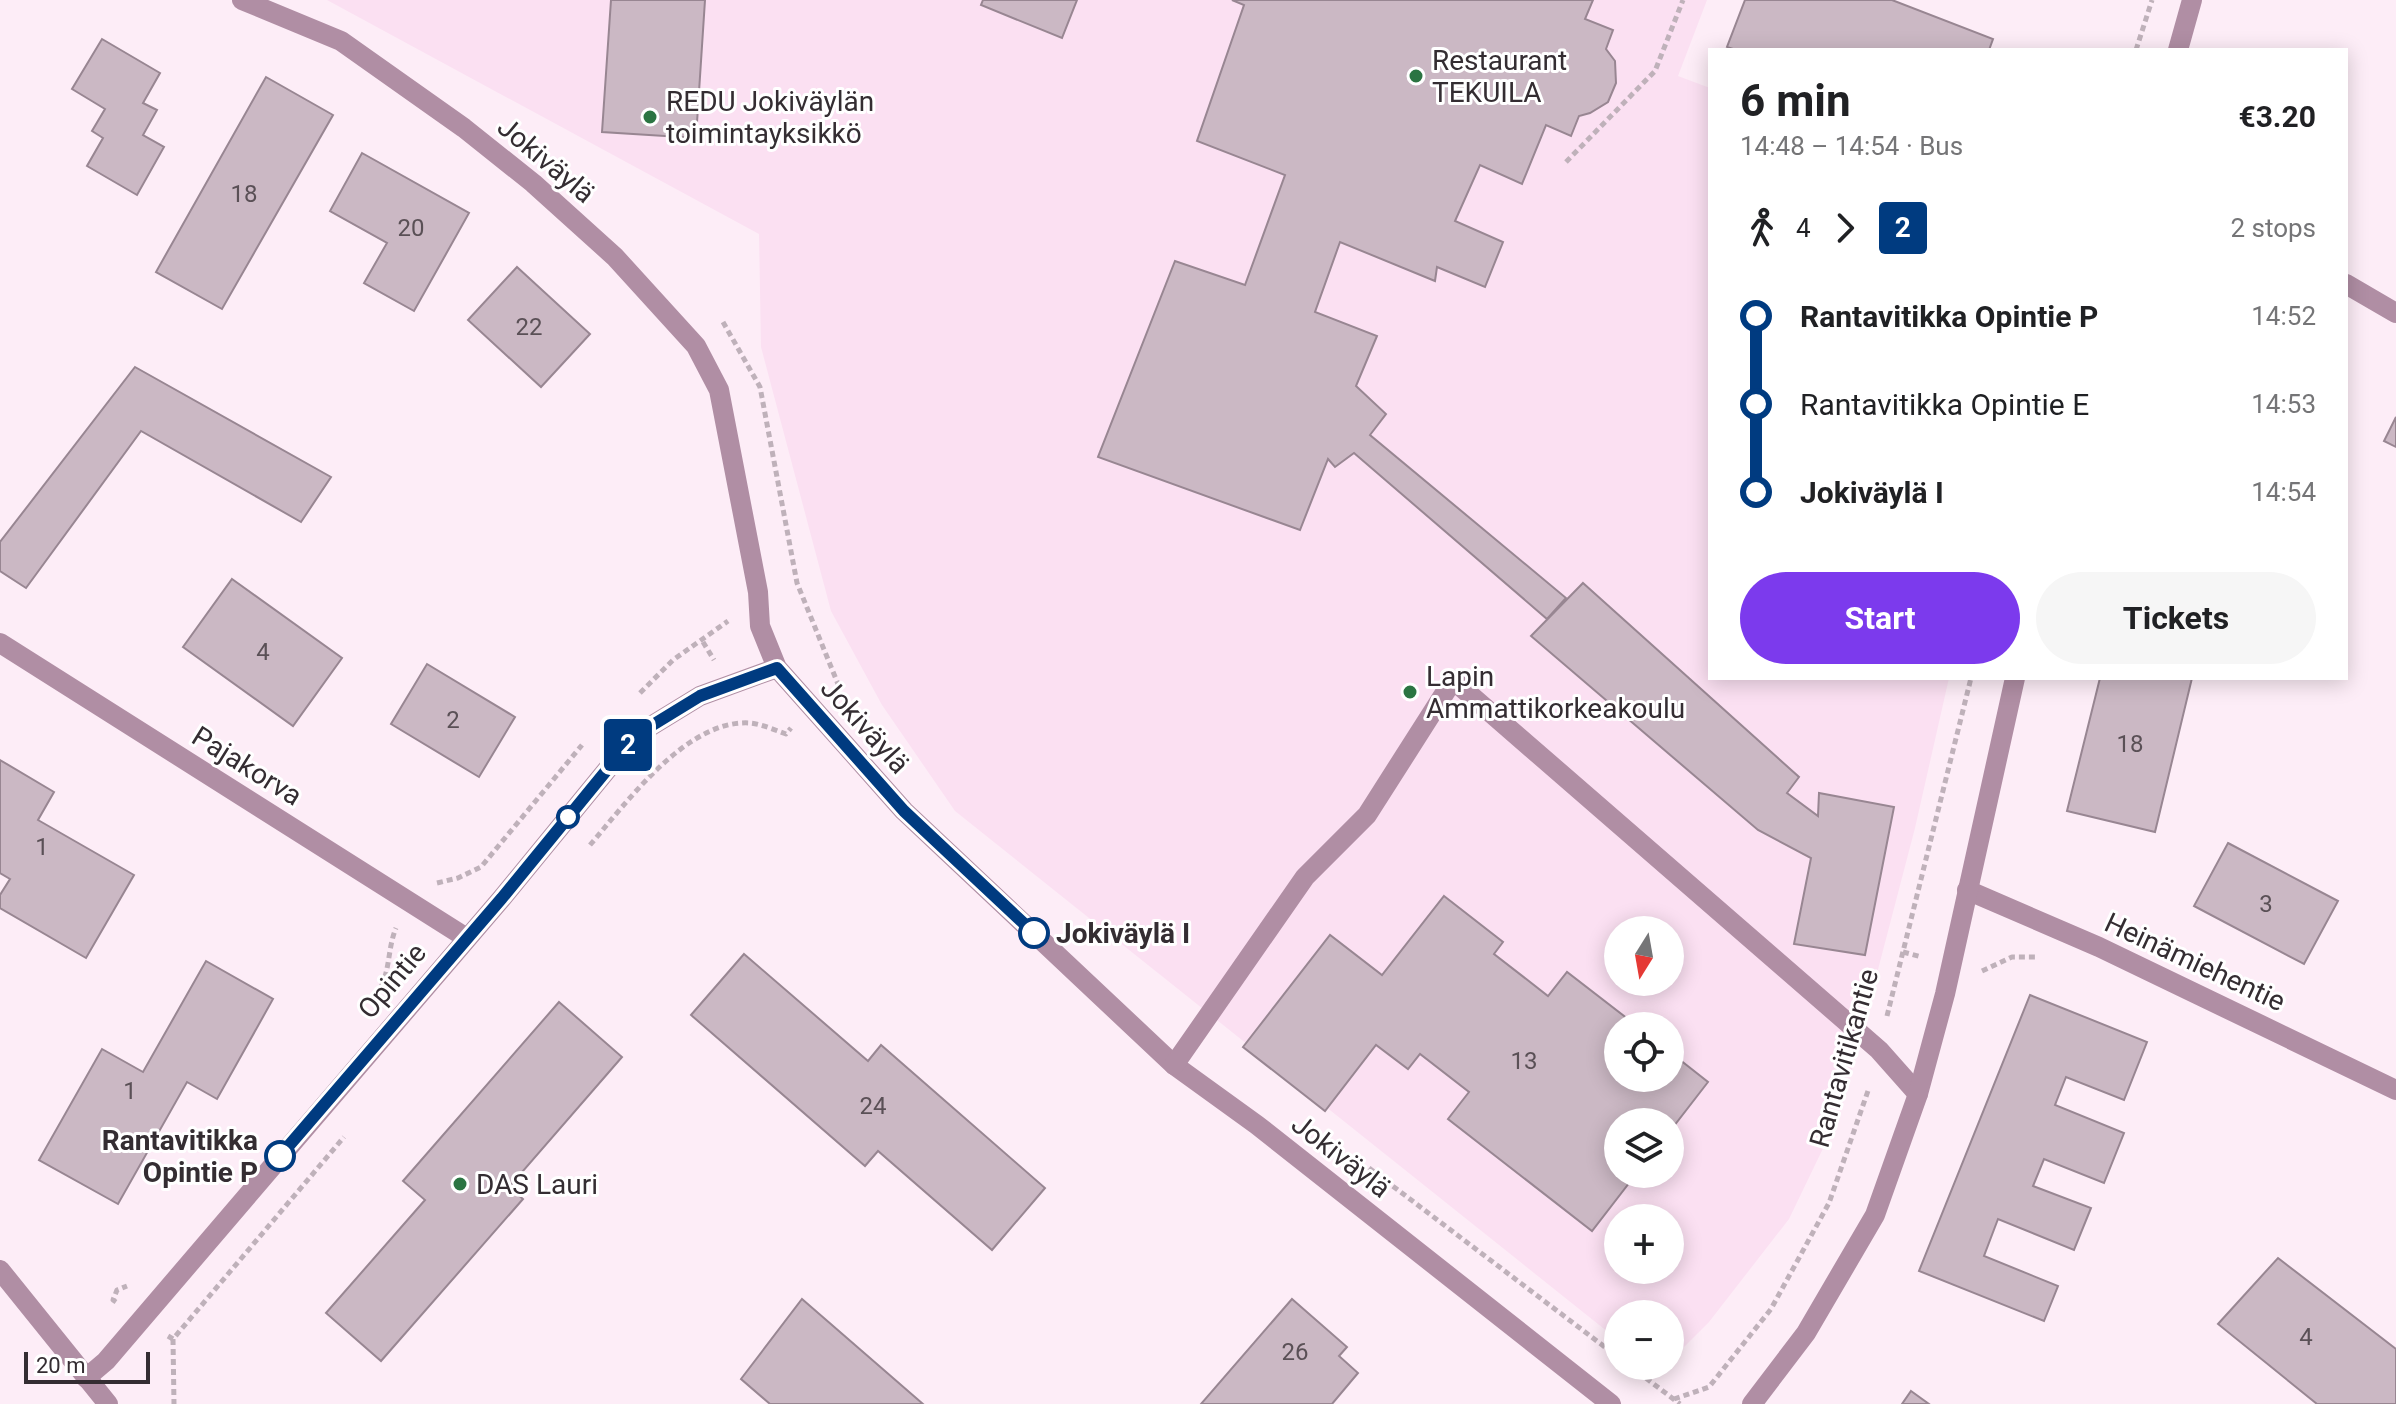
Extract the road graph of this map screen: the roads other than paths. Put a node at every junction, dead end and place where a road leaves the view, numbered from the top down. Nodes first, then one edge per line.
1 (242, 0) edge
2 (2192, 0) edge
3 (2179, 48) edge
4 (2348, 285) edge
5 (2396, 313) edge
6 (0, 643) edge
7 (777, 668) junction
8 (2015, 680) edge
9 (1967, 890) junction
10 (465, 937) junction
11 (1174, 1065) junction
12 (2396, 1090) edge
13 (1918, 1094) junction
14 (0, 1270) edge
15 (86, 1378) junction
16 (108, 1404) edge
17 (1611, 1404) edge
18 (1752, 1404) edge

1 - 7 street, Jokiväylä
2 - 3 street
4 - 5 street
6 - 10 street, Pajakorva
7 - 10 street, Opintie
7 - 11 street, Jokiväylä
8 - 9 street
9 - 12 street, Heinämiehentie
9 - 13 street
10 - 15 street, Opintie
11 - 13 street
11 - 17 street, Jokiväylä
13 - 18 street
14 - 15 street
15 - 16 street

